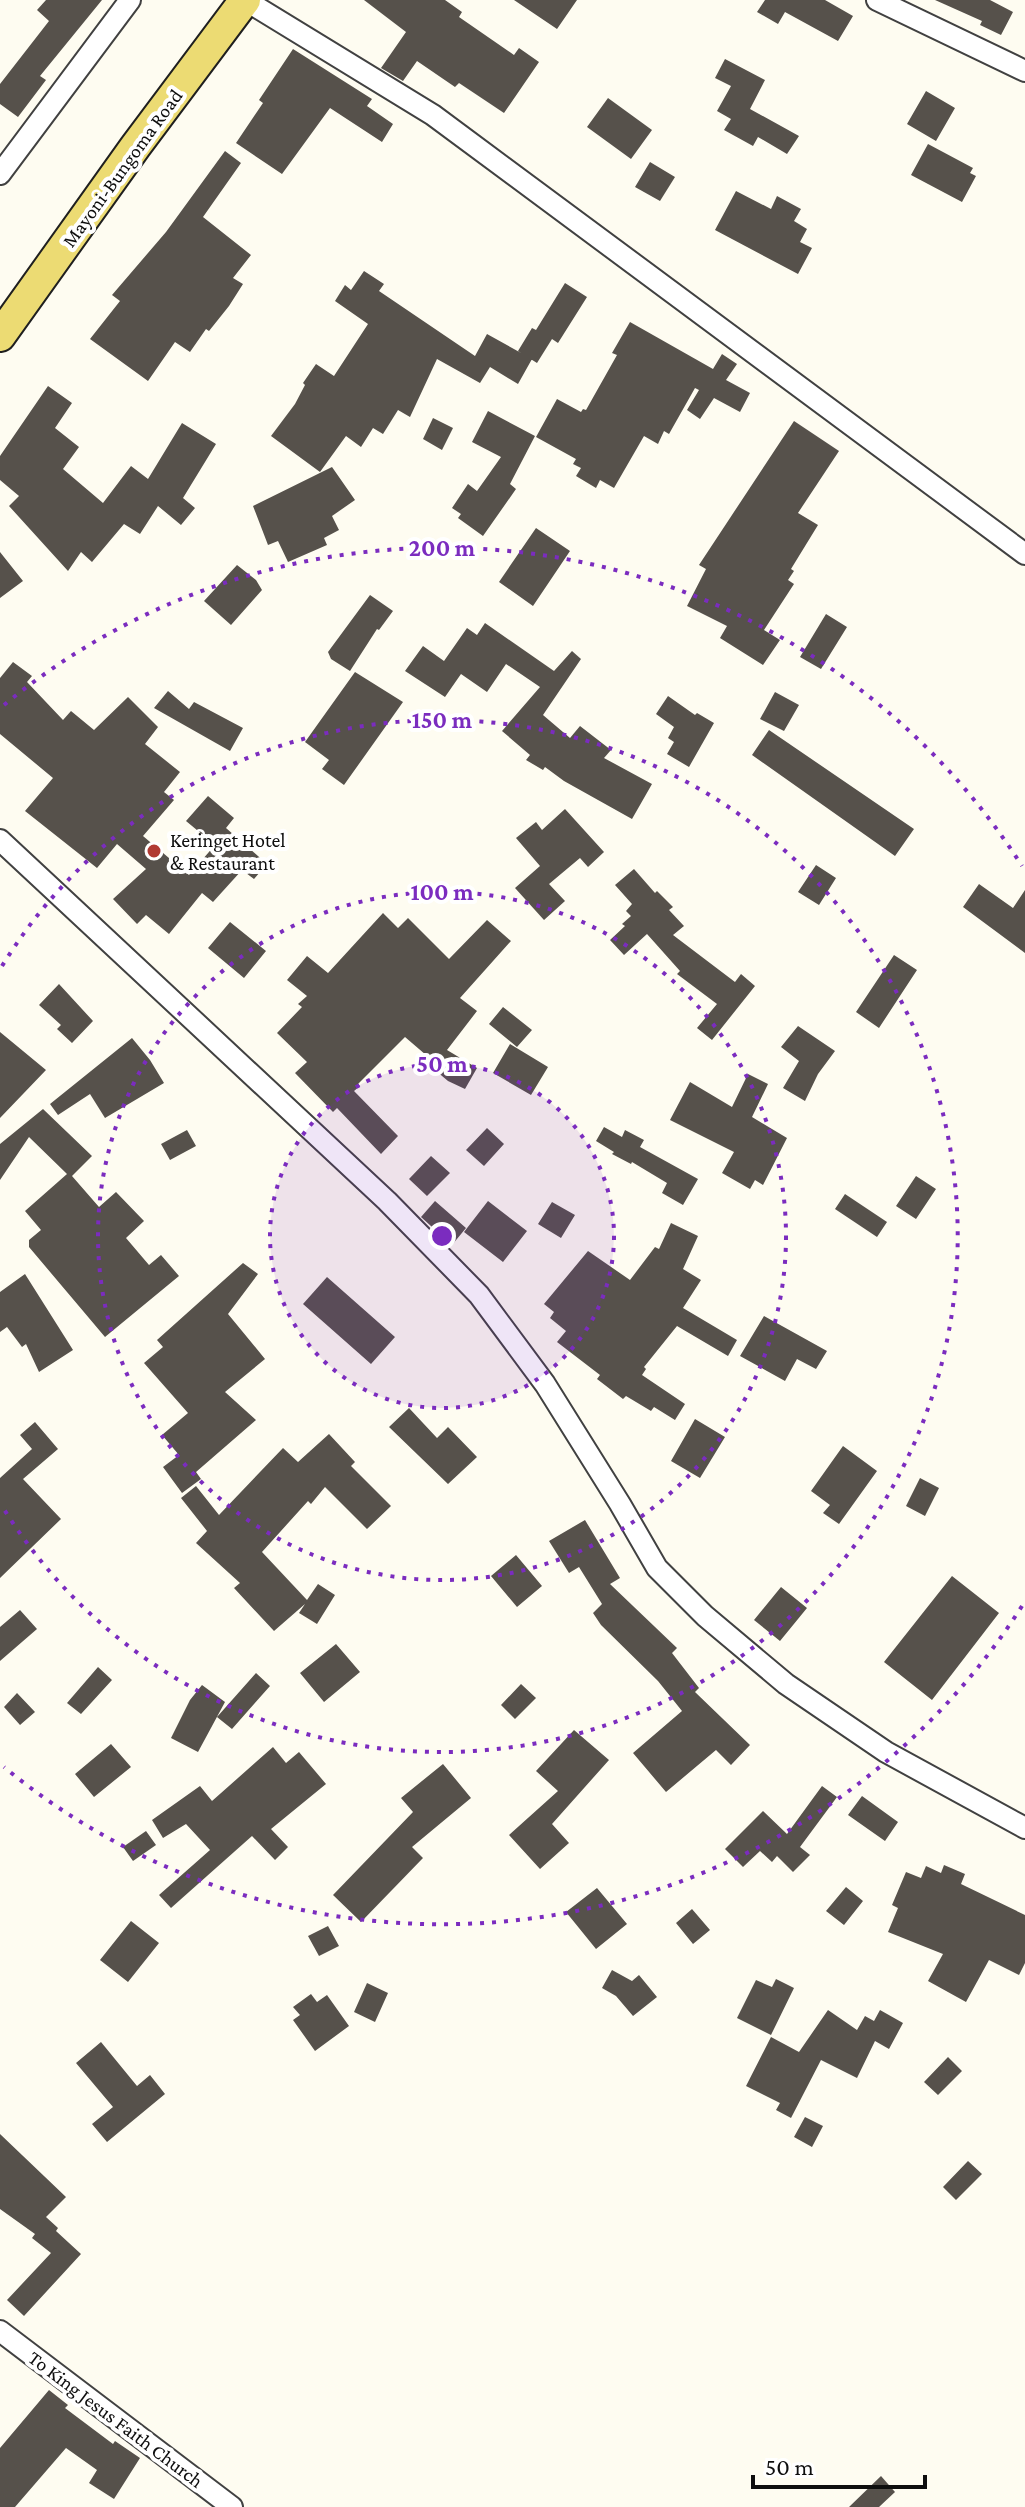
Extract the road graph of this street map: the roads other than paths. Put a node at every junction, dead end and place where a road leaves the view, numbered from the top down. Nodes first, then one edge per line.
1 (130, 0) edge
2 (245, 0) edge
3 (877, 0) edge
4 (1025, 71) edge
5 (0, 174) edge
6 (0, 336) edge
7 (1025, 554) edge
8 (0, 840) edge
9 (1025, 1828) edge
10 (0, 2331) edge
11 (232, 2507) edge

1 - 5 street
2 - 6 main road, Mayoni-Bungoma Road
2 - 7 street
3 - 4 street
8 - 9 street
10 - 11 street, To King Jesus Faith Church

